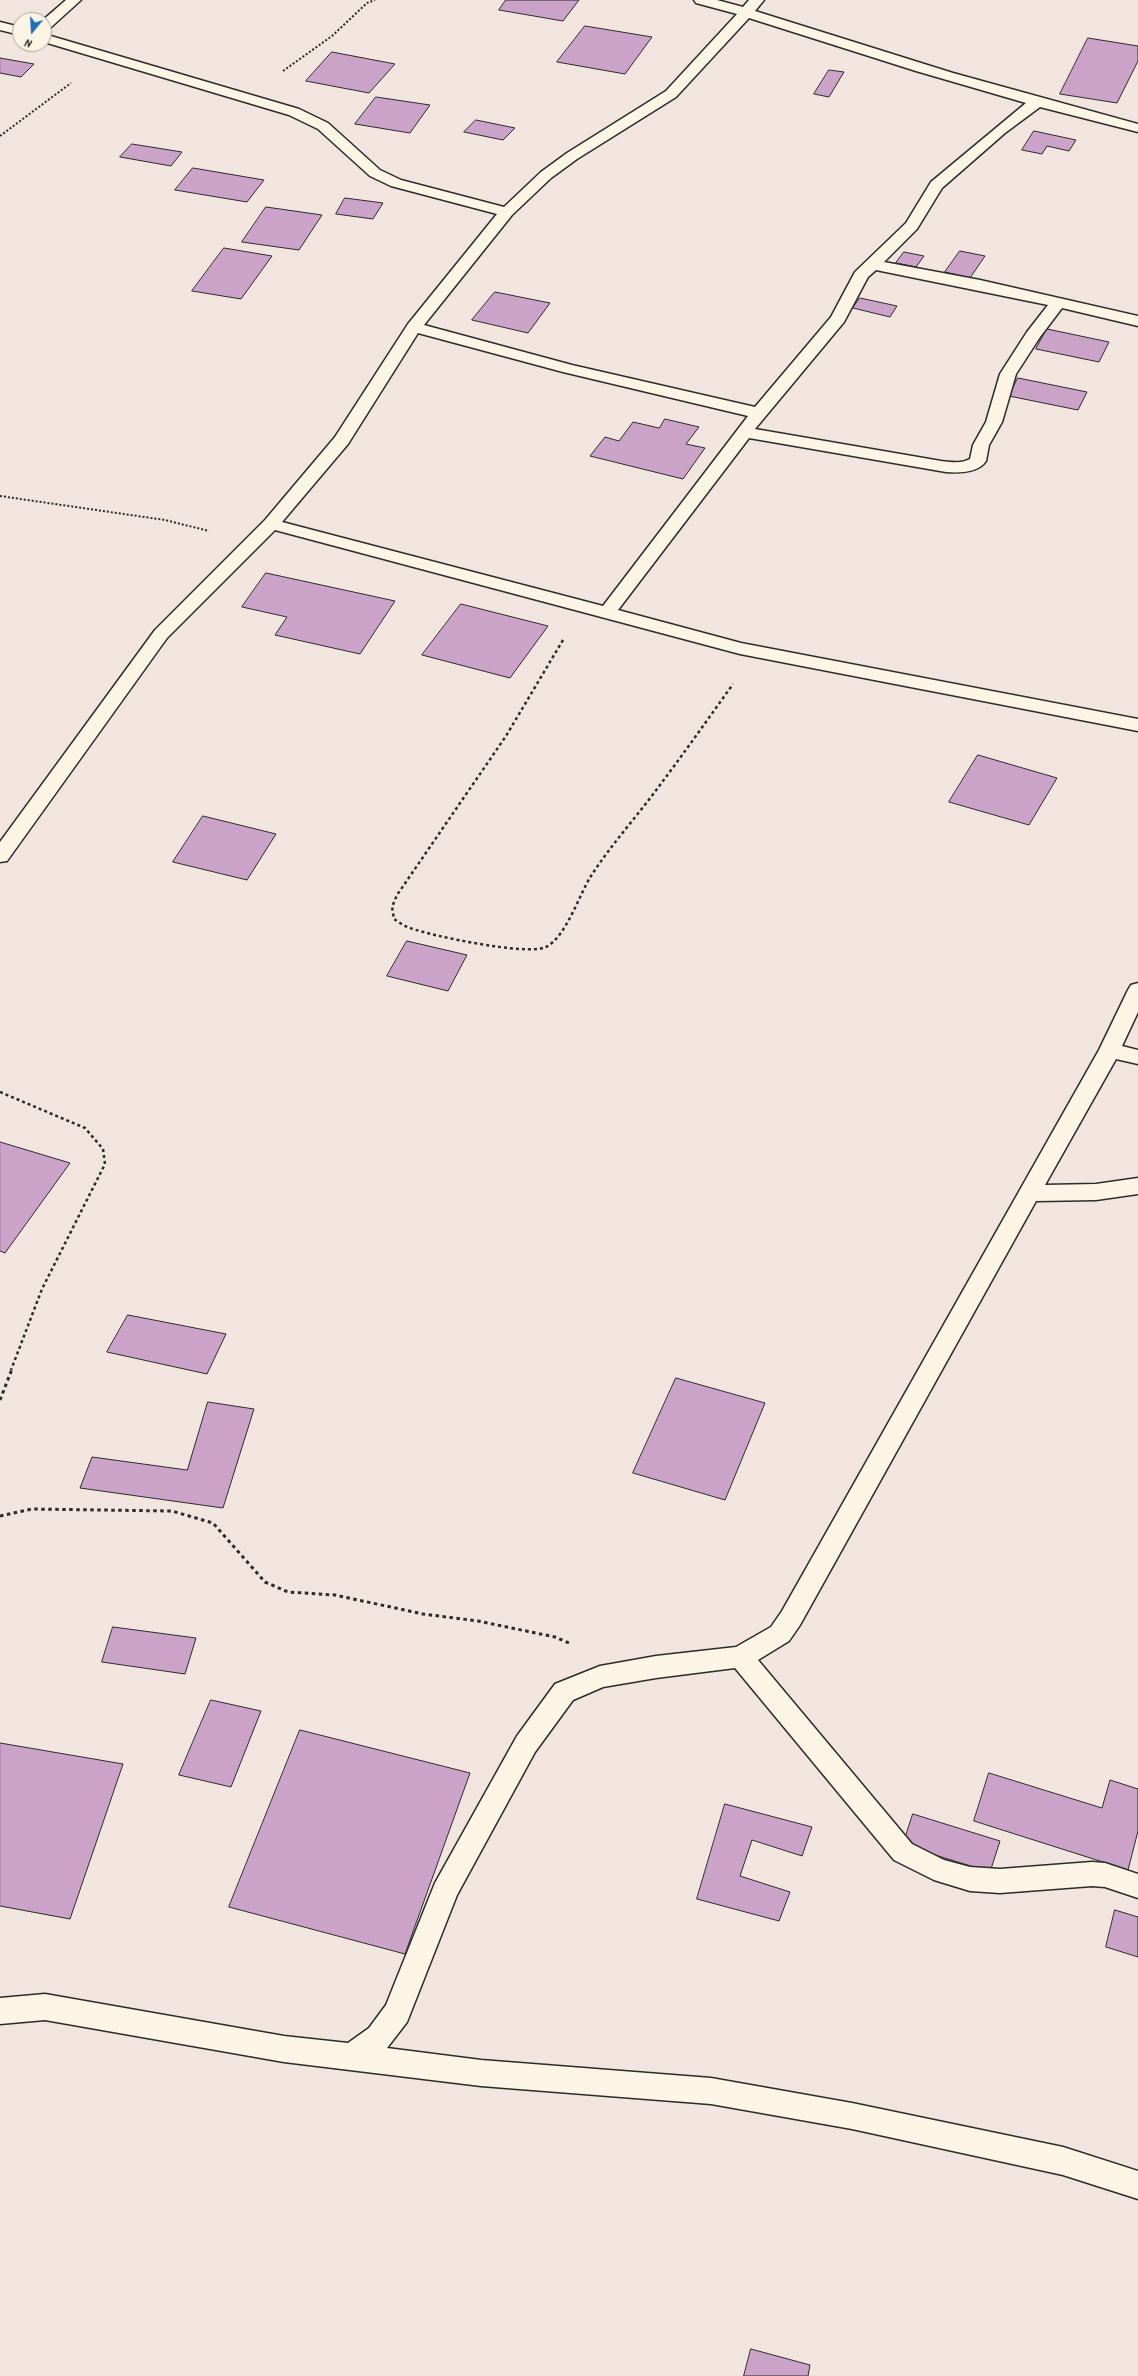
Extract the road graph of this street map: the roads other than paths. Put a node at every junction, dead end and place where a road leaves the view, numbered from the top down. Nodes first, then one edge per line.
1 (74, 0) edge
2 (701, 0) edge
3 (752, 6) edge
4 (52, 19) edge
5 (0, 26) edge
6 (12, 29) edge
7 (52, 40) edge
8 (1037, 102) junction
9 (1138, 128) edge
10 (508, 212) junction
11 (871, 264) junction
12 (1058, 303) junction
13 (1138, 321) edge
14 (414, 327) junction
15 (759, 413) junction
16 (744, 432) junction
17 (271, 524) junction
18 (606, 614) junction
19 (1138, 725) edge
20 (0, 856) edge
21 (1138, 990) edge
22 (1110, 1050) junction
23 (1138, 1057) edge
24 (1138, 1186) edge
25 (1029, 1193) junction
26 (741, 1657) junction
27 (1138, 1886) edge
28 (0, 2011) edge
29 (352, 2056) junction
30 (1138, 2185) edge

1 - 4 street
2 - 3 street
3 - 8 street
3 - 10 street
5 - 6 street
7 - 10 street
8 - 9 street
8 - 11 street
10 - 14 street
11 - 12 street
11 - 15 street
12 - 13 street
12 - 16 street
14 - 15 street
14 - 17 street
15 - 16 street
16 - 18 street
17 - 18 street
17 - 20 street
18 - 19 street
21 - 22 street
22 - 23 street
22 - 25 street
24 - 25 street
25 - 26 street
26 - 27 street
26 - 29 street
28 - 29 street
29 - 30 street

